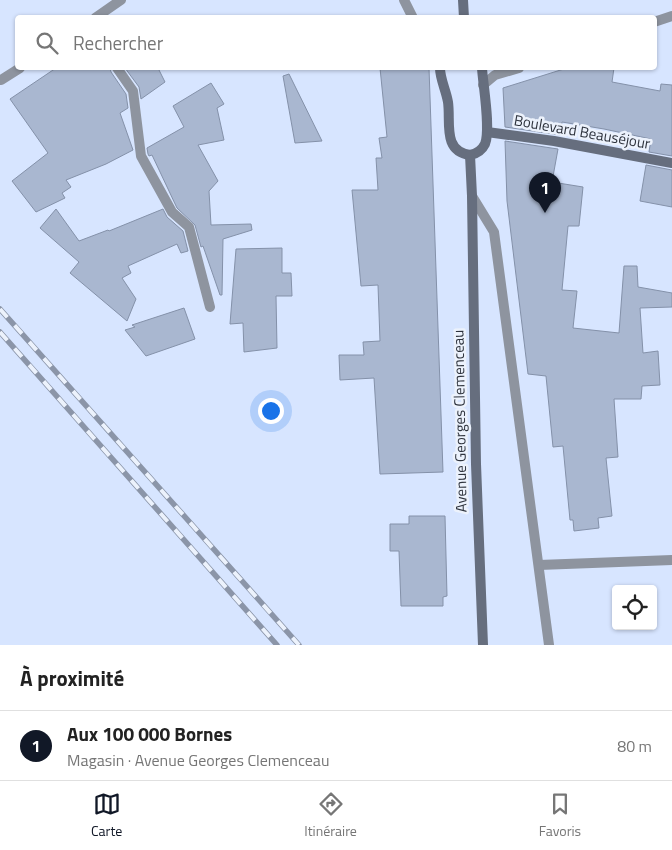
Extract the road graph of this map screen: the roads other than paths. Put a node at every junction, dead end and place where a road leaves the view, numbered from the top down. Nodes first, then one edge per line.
1 (121, 0) edge
2 (404, 0) edge
3 (463, 0) edge
4 (109, 3) edge
5 (98, 15) edge
6 (412, 15) edge
7 (464, 15) edge
8 (672, 16) edge
9 (657, 21) edge
10 (17, 70) edge
11 (118, 70) edge
12 (440, 70) edge
13 (482, 70) edge
14 (512, 70) edge
15 (1, 80) edge
16 (483, 85) junction
17 (487, 132) junction
18 (470, 155) junction
19 (672, 163) edge
20 (472, 196) junction
21 (210, 307) dead end
22 (672, 560) edge
23 (539, 565) junction
24 (482, 645) edge
25 (549, 645) edge

1 - 4 street
2 - 6 street
3 - 7 main road
4 - 5 street
8 - 9 street
10 - 15 street
11 - 21 street
12 - 18 main road
13 - 16 main road
14 - 16 street
16 - 17 main road
17 - 18 main road
17 - 19 main road, Boulevard Beauséjour
18 - 20 main road, Avenue Georges Clemenceau
20 - 23 street, Avenue Georges Clemenceau
20 - 24 main road, Avenue Georges Clemenceau
22 - 23 street
23 - 25 street, Avenue Georges Clemenceau

